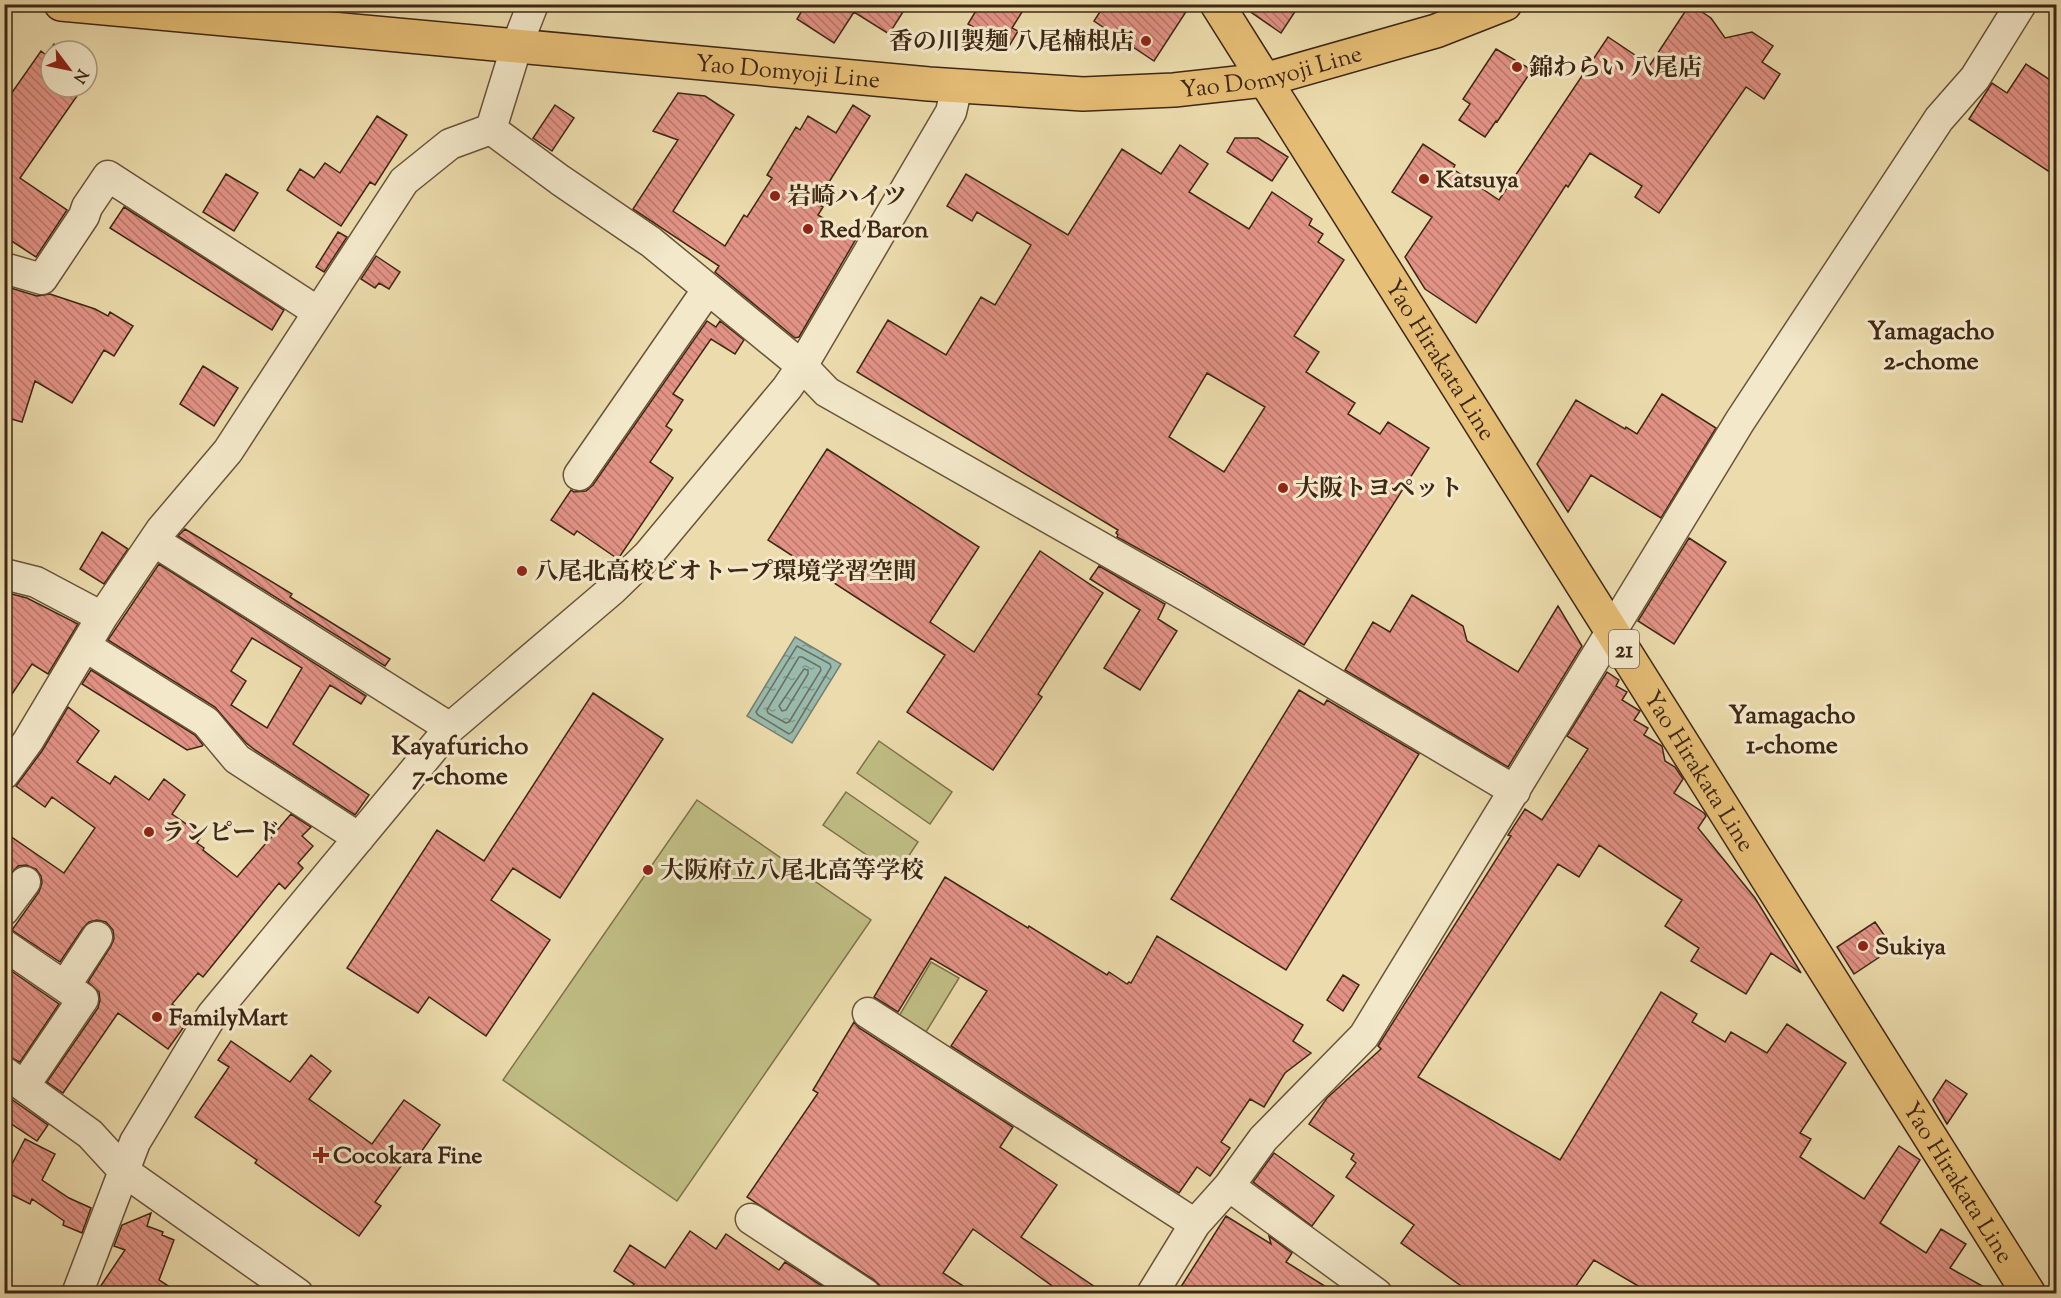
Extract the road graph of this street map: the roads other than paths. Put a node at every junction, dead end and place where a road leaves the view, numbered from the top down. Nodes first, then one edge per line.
1 (61, 4) edge
2 (533, 4) edge
3 (1217, 4) edge
4 (1505, 4) edge
5 (2021, 4) edge
6 (289, 15) edge
7 (518, 45) junction
8 (1264, 80) junction
9 (957, 86) junction
10 (491, 129) junction
11 (4, 268) edge
12 (708, 289) junction
13 (318, 312) junction
14 (802, 366) junction
15 (579, 476) dead end
16 (154, 542) junction
17 (4, 573) edge
18 (102, 617) junction
19 (1612, 629) junction
20 (85, 646) junction
21 (450, 728) junction
22 (4, 774) edge
23 (1515, 791) junction
24 (359, 838) junction
25 (25, 882) dead end
26 (4, 910) edge
27 (97, 937) dead end
28 (4, 945) edge
29 (64, 986) junction
30 (868, 1014) dead end
31 (14, 1079) edge
32 (125, 1172) junction
33 (1229, 1186) junction
34 (751, 1219) dead end
35 (1195, 1224) junction
36 (282, 1289) edge
37 (77, 1293) edge
38 (865, 1293) edge
39 (1152, 1293) edge
40 (1377, 1293) edge
41 (2029, 1293) edge

1 - 6 main road, Yao Domyoji Line
2 - 7 street
3 - 8 main road, Yao Hirakata Line / 21
4 - 8 main road, Yao Domyoji Line
5 - 19 street
6 - 7 main road, Yao Domyoji Line
7 - 9 main road, Yao Domyoji Line
7 - 10 street
8 - 9 main road, Yao Domyoji Line
8 - 19 main road, Yao Hirakata Line / 21
9 - 14 street
10 - 12 street
10 - 13 street
11 - 13 street
12 - 14 street
12 - 15 street
13 - 16 street
14 - 21 street
14 - 23 street
16 - 18 street
16 - 21 street
17 - 18 street
18 - 20 street
19 - 23 street
19 - 41 main road, Yao Hirakata Line / 21
20 - 22 street
20 - 24 street
21 - 24 street
23 - 33 street
24 - 32 street
25 - 26 street
27 - 29 street
28 - 29 street
29 - 31 street
30 - 35 street
31 - 32 street
32 - 36 street
32 - 37 street
33 - 35 street
33 - 40 street
34 - 38 street
35 - 39 street

